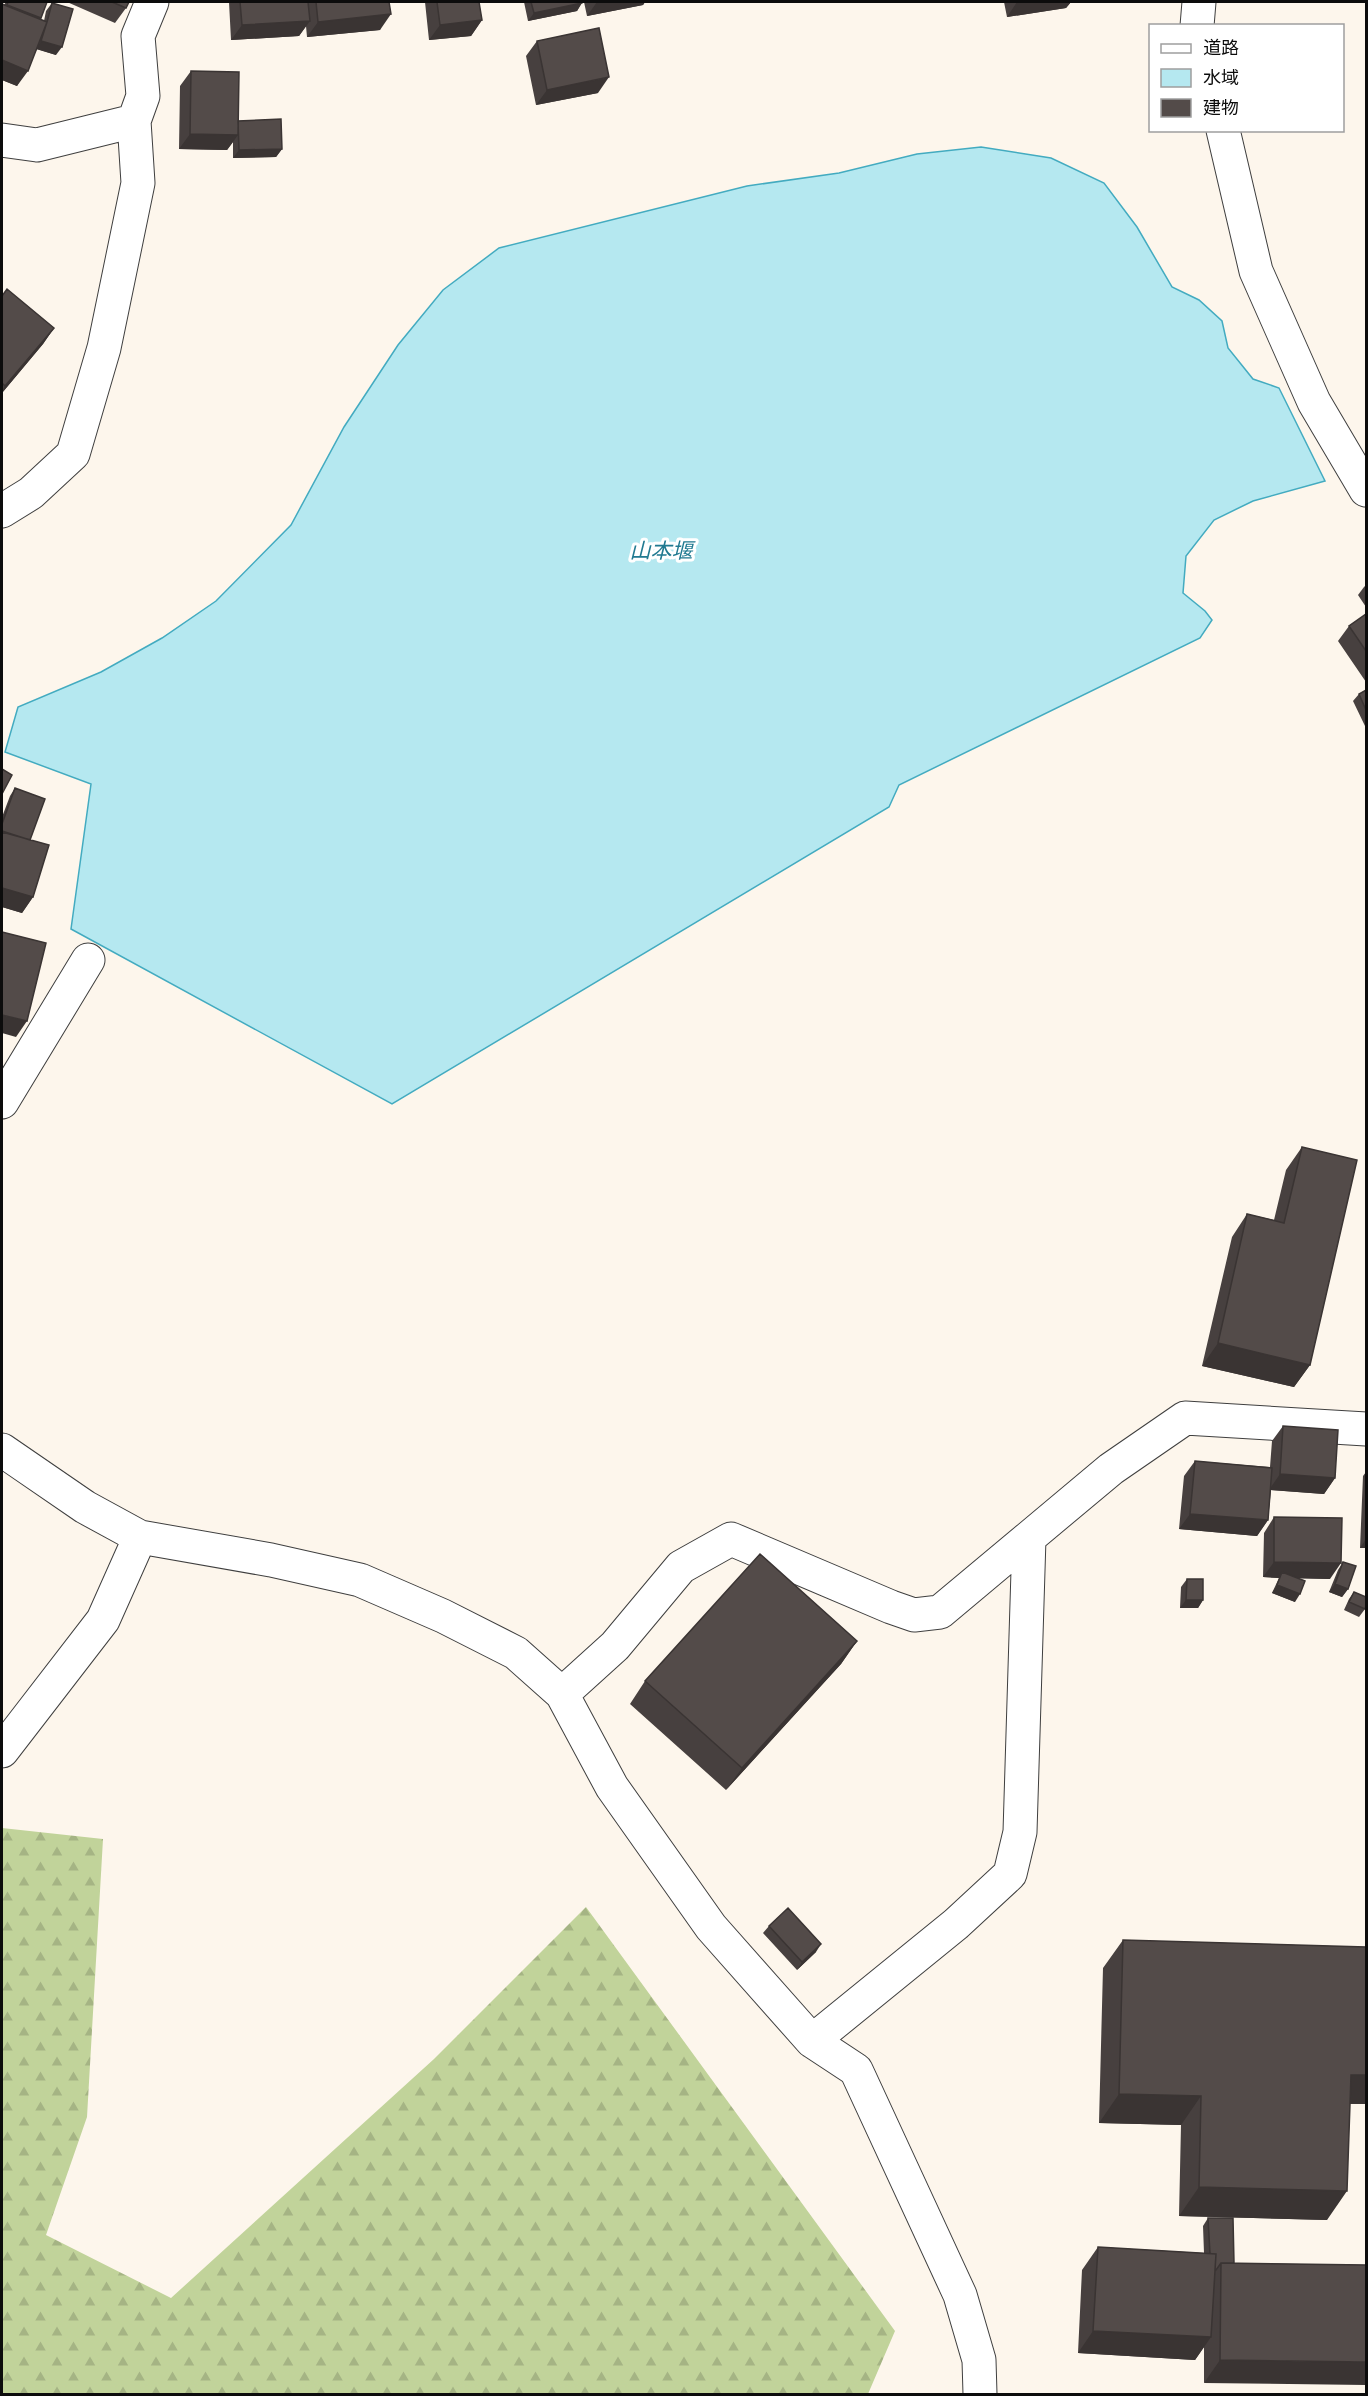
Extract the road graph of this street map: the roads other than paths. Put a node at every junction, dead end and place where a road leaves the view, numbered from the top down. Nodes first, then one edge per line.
1 (152, 2) edge
2 (1198, 2) edge
3 (1197, 24) edge
4 (134, 121) junction
5 (1223, 132) edge
6 (2, 140) edge
7 (1366, 490) edge
8 (2, 511) edge
9 (88, 960) dead end
10 (2, 1102) edge
11 (1366, 1429) edge
12 (2, 1450) edge
13 (140, 1536) junction
14 (1029, 1538) junction
15 (562, 1694) junction
16 (2, 1751) edge
17 (812, 2041) junction
18 (980, 2394) edge

1 - 4 street
2 - 3 street
4 - 6 street
4 - 8 street
5 - 7 street
9 - 10 street
11 - 14 street
12 - 13 street
13 - 15 street
13 - 16 street
14 - 15 street
14 - 17 street
15 - 17 street
17 - 18 street

